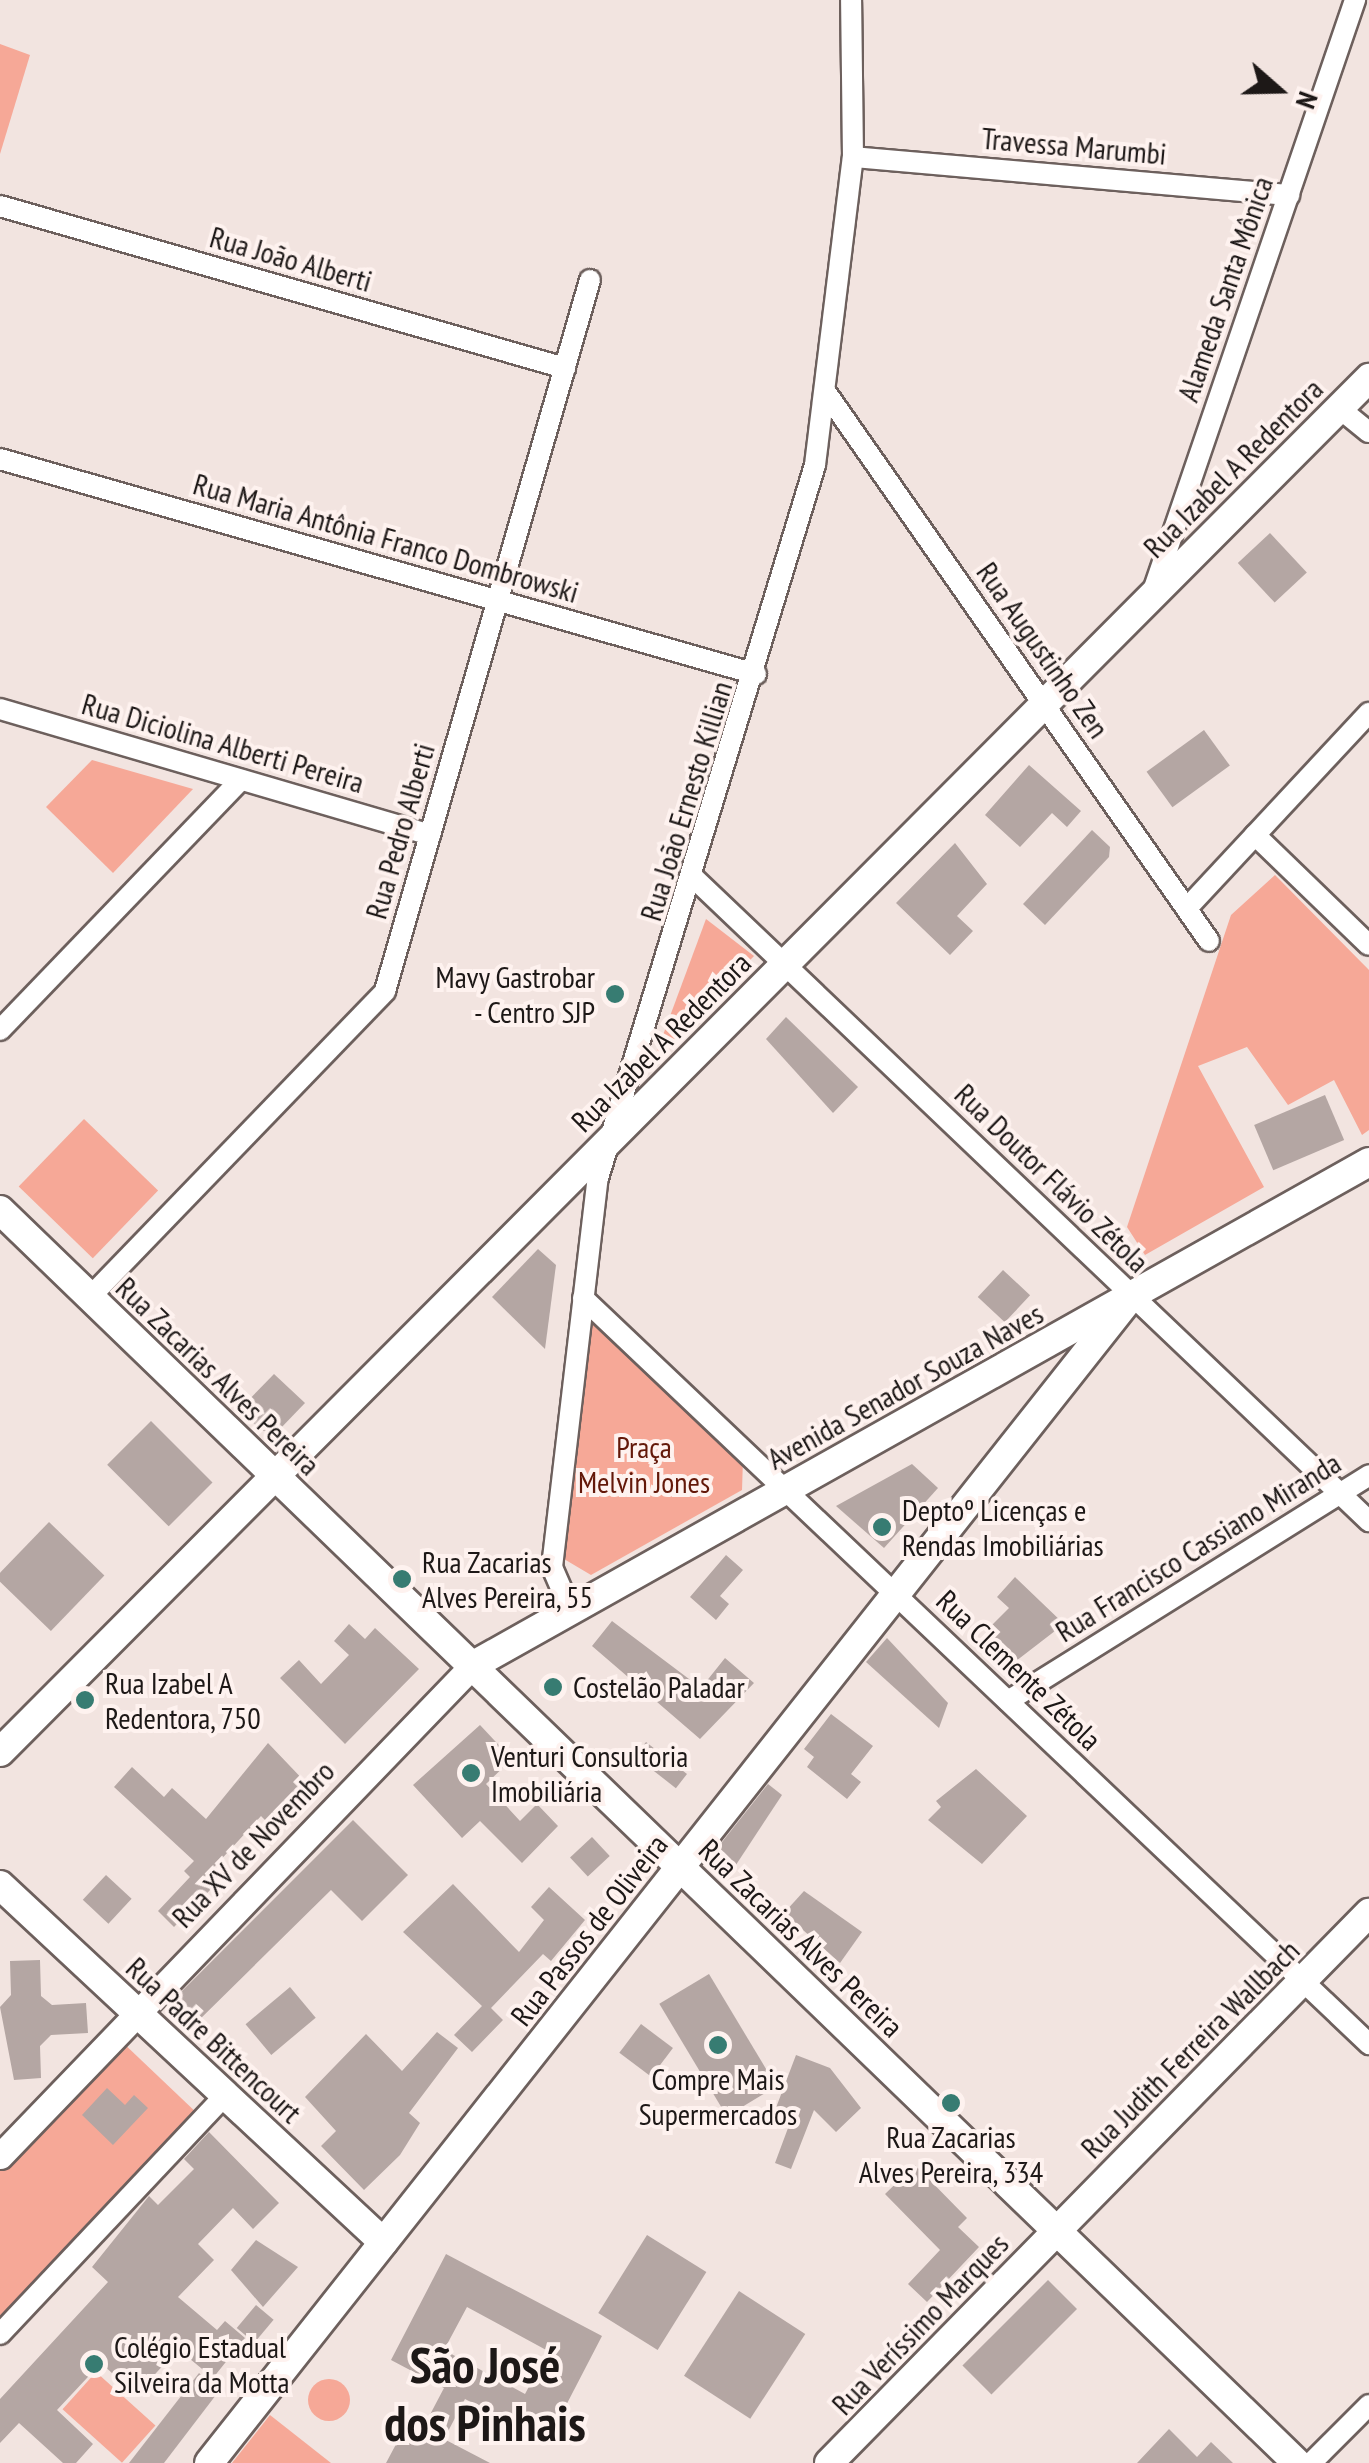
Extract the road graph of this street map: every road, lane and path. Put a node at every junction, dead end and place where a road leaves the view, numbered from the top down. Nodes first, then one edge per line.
1 (851, 0) edge
2 (1356, 0) edge
3 (853, 158) junction
4 (1289, 195) junction
5 (0, 206) edge
6 (590, 280) dead end
7 (565, 368) junction
8 (1369, 378) edge
9 (827, 394) junction
10 (1339, 408) junction
11 (1369, 432) edge
12 (0, 459) edge
13 (1151, 596) junction
14 (498, 601) junction
15 (756, 674) junction
16 (1044, 704) junction
17 (0, 708) edge
18 (1369, 713) edge
19 (241, 780) junction
20 (430, 835) junction
21 (1255, 835) junction
22 (694, 879) junction
23 (1186, 908) junction
24 (1210, 941) dead end
25 (1369, 945) edge
26 (784, 964) junction
27 (0, 1030) edge
28 (605, 1144) junction
29 (1369, 1162) edge
30 (0, 1210) edge
31 (1132, 1295) junction
32 (90, 1297) junction
33 (583, 1298) junction
34 (274, 1475) junction
35 (1369, 1475) edge
36 (786, 1490) junction
37 (1340, 1493) junction
38 (1369, 1521) edge
39 (896, 1594) junction
40 (571, 1611) junction
41 (472, 1666) junction
42 (1008, 1701) junction
43 (0, 1752) edge
44 (680, 1866) junction
45 (0, 1886) edge
46 (1369, 1913) edge
47 (1302, 1981) junction
48 (136, 2011) junction
49 (1369, 2044) edge
50 (226, 2094) junction
51 (0, 2156) edge
52 (1057, 2231) junction
53 (383, 2242) junction
54 (0, 2334) edge
55 (1369, 2405) edge
56 (209, 2463) edge
57 (829, 2463) edge
58 (1297, 2463) edge
59 (1311, 2463) edge

1 - 3 street, Rua João Ernesto Killian
2 - 4 street, Alameda Santa Mônica
3 - 4 street, Travessa Marumbi
3 - 9 street, Rua João Ernesto Killian
4 - 13 street, Alameda Santa Mônica
5 - 7 street, Rua João Alberti
6 - 7 street, Rua Pedro Alberti
7 - 14 street, Rua Pedro Alberti
8 - 10 main road, Rua Izabel A Redentora
9 - 15 street, Rua João Ernesto Killian
9 - 16 street, Rua Augustinho Zen
10 - 11 street
10 - 13 main road, Rua Izabel A Redentora
12 - 14 street, Rua Maria Antônia Franco Dombrowski
13 - 16 main road, Rua Izabel A Redentora
14 - 15 street, Rua Maria Antônia Franco Dombrowski
14 - 20 street, Rua Pedro Alberti
15 - 22 street, Rua João Ernesto Killian
16 - 23 street, Rua Augustinho Zen
16 - 26 main road, Rua Izabel A Redentora
17 - 19 street, Rua Diciolina Alberti Pereira
18 - 21 street
19 - 20 street, Rua Diciolina Alberti Pereira
19 - 27 street
20 - 32 street, Rua Pedro Alberti
21 - 23 street
21 - 25 street
22 - 26 street, Rua Doutor Flávio Zétola
22 - 28 street, Rua João Ernesto Killian
23 - 24 street, Rua Augustinho Zen
26 - 28 main road, Rua Izabel A Redentora
26 - 31 street, Rua Doutor Flávio Zétola
28 - 33 street, Rua João Ernesto Killian
28 - 34 main road, Rua Izabel A Redentora
29 - 31 main road, Avenida Senador Souza Naves
30 - 32 main road, Rua Zacarias Alves Pereira
31 - 36 main road, Avenida Senador Souza Naves
31 - 37 street, Rua Doutor Flávio Zétola
31 - 39 main road, Rua Passos de Oliveira
32 - 34 main road, Rua Zacarias Alves Pereira
33 - 36 street, Rua Clemente Zétola
33 - 40 street, Rua João Ernesto Killian
34 - 41 main road, Rua Zacarias Alves Pereira
34 - 43 main road, Rua Izabel A Redentora
35 - 37 street, Rua Francisco Cassiano Miranda
36 - 39 street, Rua Clemente Zétola
36 - 40 main road, Avenida Senador Souza Naves
37 - 38 street, Rua Doutor Flávio Zétola
37 - 42 street, Rua Francisco Cassiano Miranda
39 - 42 street, Rua Clemente Zétola
39 - 44 main road, Rua Passos de Oliveira
40 - 41 main road, Avenida Senador Souza Naves
41 - 44 main road, Rua Zacarias Alves Pereira
41 - 48 street, Rua XV de Novembro
42 - 47 street, Rua Clemente Zétola
44 - 52 main road, Rua Zacarias Alves Pereira
44 - 53 main road, Rua Passos de Oliveira
45 - 48 main road, Rua Padre Bittencourt
46 - 47 main road, Rua Judith Ferreira Wallbach
47 - 49 street, Rua Clemente Zétola
47 - 52 main road, Rua Judith Ferreira Wallbach
48 - 50 main road, Rua Padre Bittencourt
48 - 51 street, Rua XV de Novembro
50 - 53 main road, Rua Padre Bittencourt
50 - 54 street
52 - 57 main road, Rua Veríssimo Marques
52 - 58 main road, Rua Zacarias Alves Pereira
53 - 56 main road, Rua Passos de Oliveira
55 - 59 street

